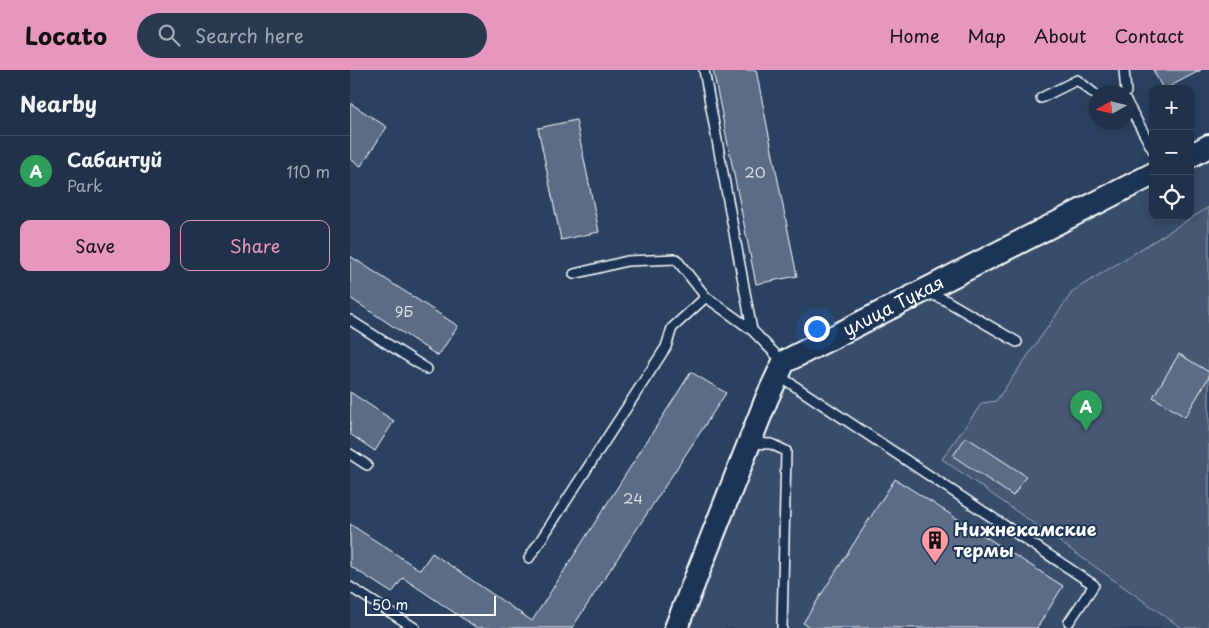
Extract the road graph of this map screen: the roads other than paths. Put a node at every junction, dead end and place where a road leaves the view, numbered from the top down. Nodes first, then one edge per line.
1 (704, 70) edge
2 (1124, 70) edge
3 (1125, 85) edge
4 (1089, 89) edge
5 (1041, 98) dead end
6 (1134, 116) edge
7 (1149, 143) edge
8 (1209, 146) edge
9 (1194, 154) edge
10 (1151, 175) edge
11 (574, 274) dead end
12 (924, 291) junction
13 (706, 298) junction
14 (350, 320) edge
15 (752, 330) junction
16 (1017, 342) dead end
17 (781, 368) junction
18 (427, 369) dead end
19 (749, 443) junction
20 (350, 454) edge
21 (367, 465) dead end
22 (529, 558) dead end
23 (350, 587) edge
24 (1069, 622) dead end
25 (415, 628) edge
26 (676, 628) edge
27 (782, 628) edge

1 - 15 lane
2 - 3 lane
4 - 5 lane
6 - 7 lane
8 - 9 street
10 - 12 street, улица Тукая
11 - 13 lane
12 - 16 lane
12 - 17 street, улица Тукая
13 - 15 lane
13 - 22 lane
14 - 18 lane
15 - 17 lane
17 - 19 street
17 - 24 lane
19 - 26 street
19 - 27 lane
20 - 21 lane
23 - 25 lane

